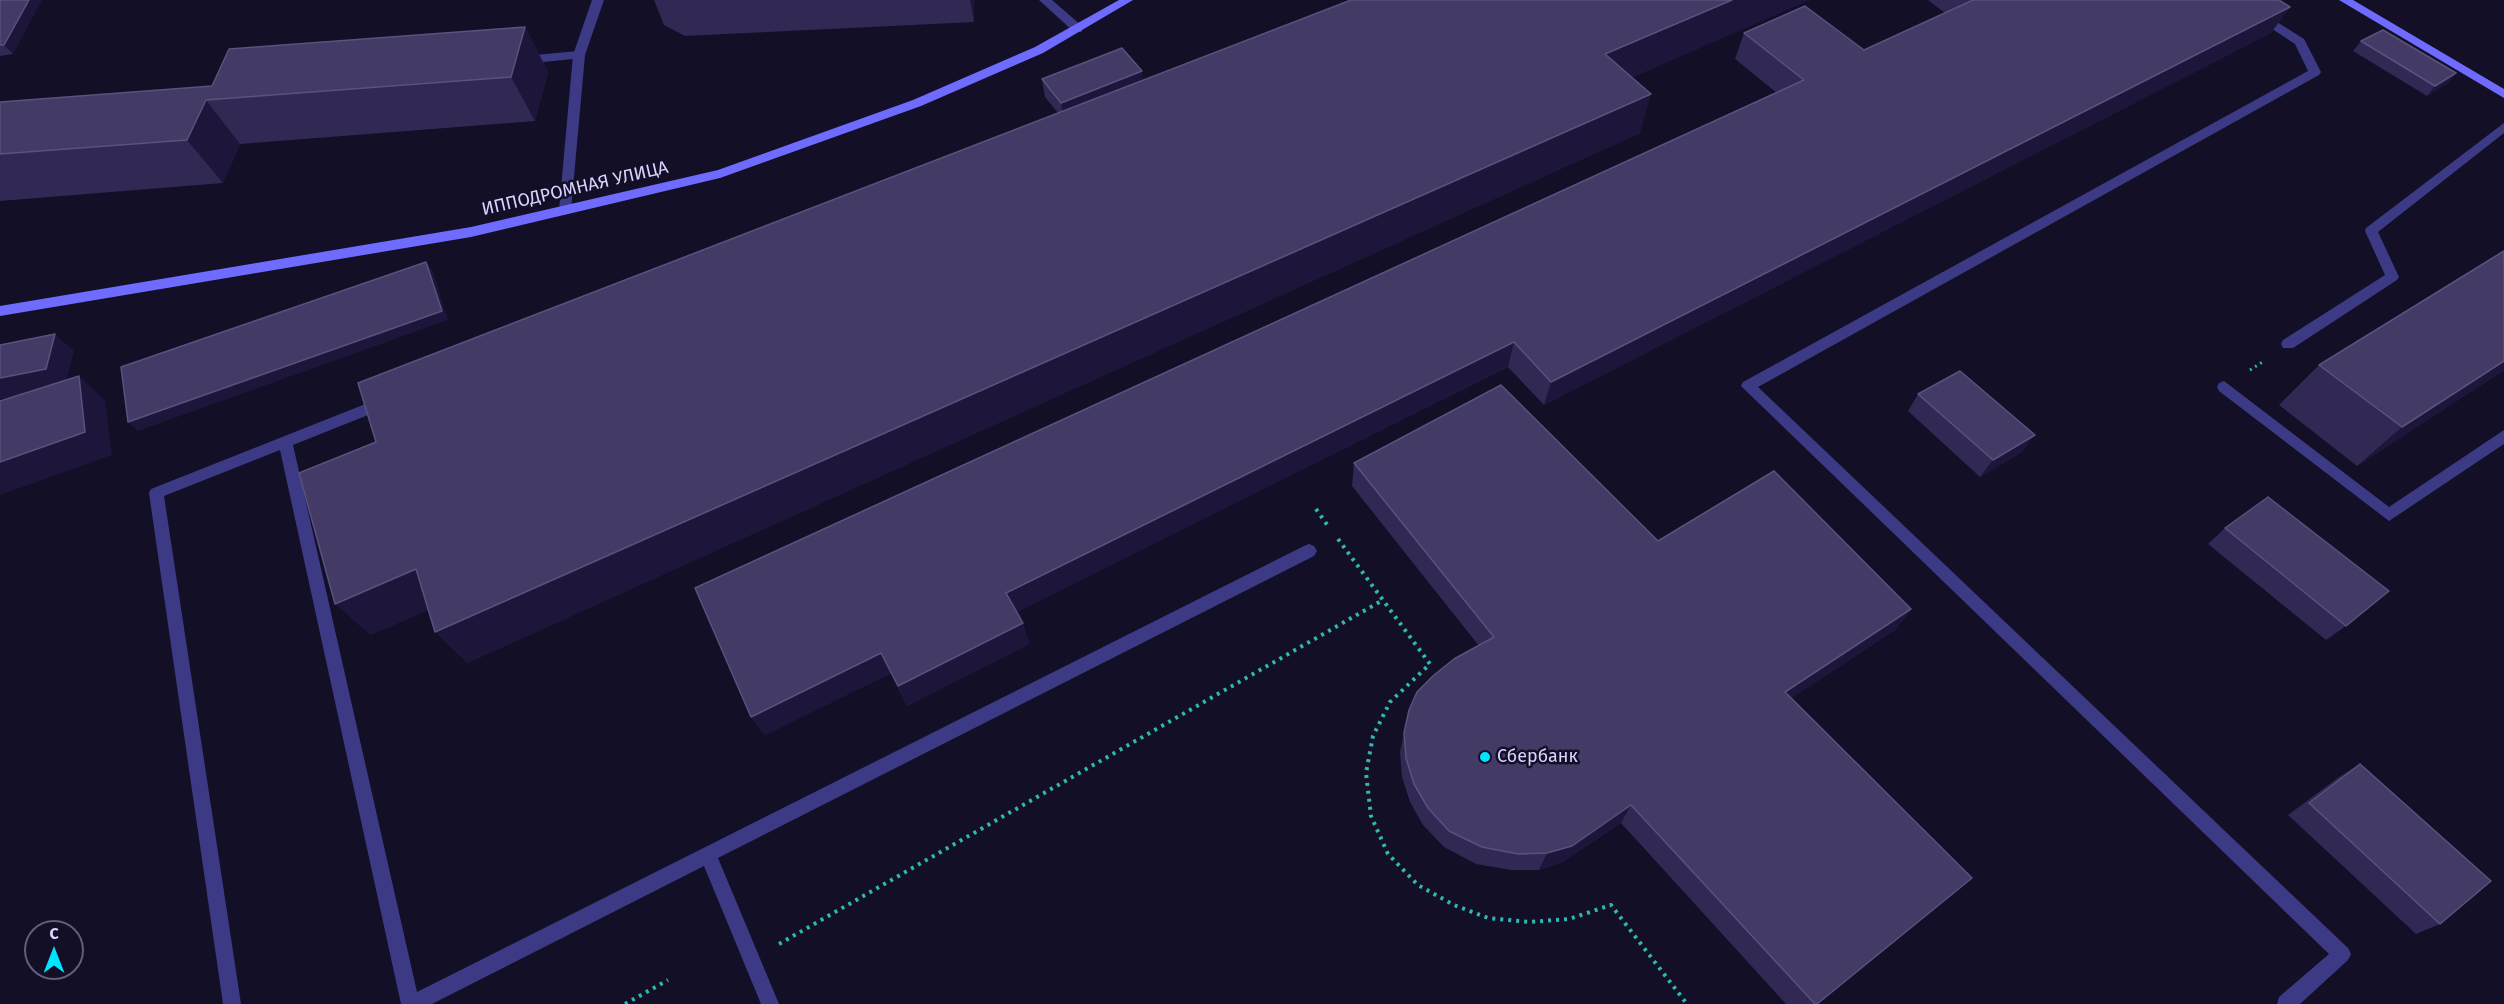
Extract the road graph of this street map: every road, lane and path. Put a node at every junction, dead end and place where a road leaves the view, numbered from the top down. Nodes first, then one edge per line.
1 (598, 0) edge
2 (1045, 0) edge
3 (1127, 0) edge
4 (2234, 0) edge
5 (2345, 0) edge
6 (1078, 29) junction
7 (579, 55) junction
8 (509, 61) edge
9 (2504, 94) edge
10 (2504, 127) edge
11 (565, 210) junction
12 (0, 311) edge
13 (2288, 344) joint
14 (2224, 387) joint
15 (395, 398) edge
16 (2504, 436) edge
17 (285, 442) junction
18 (1316, 509) dead end
19 (1329, 528) dead end
20 (1336, 537) dead end
21 (1309, 551) dead end
22 (1383, 600) junction
23 (708, 855) junction
24 (778, 945) dead end
25 (668, 980) dead end
26 (232, 1004) edge
27 (411, 1004) edge
28 (625, 1004) edge
29 (770, 1004) edge
30 (1687, 1004) edge
31 (2286, 1004) edge

1 - 7 street
2 - 6 street
3 - 6 street, ИППОДРОМНАЯ УЛИЦА
4 - 31 street
5 - 9 street
6 - 11 street, ИППОДРОМНАЯ УЛИЦА
7 - 8 street
7 - 11 street
10 - 13 street
11 - 12 street, ИППОДРОМНАЯ УЛИЦА
13 - 14 path
14 - 16 street
15 - 17 street
17 - 26 street
17 - 27 street
18 - 19 path
20 - 22 path
21 - 23 street
22 - 24 path
22 - 30 path
23 - 27 street
23 - 29 street
25 - 28 path

